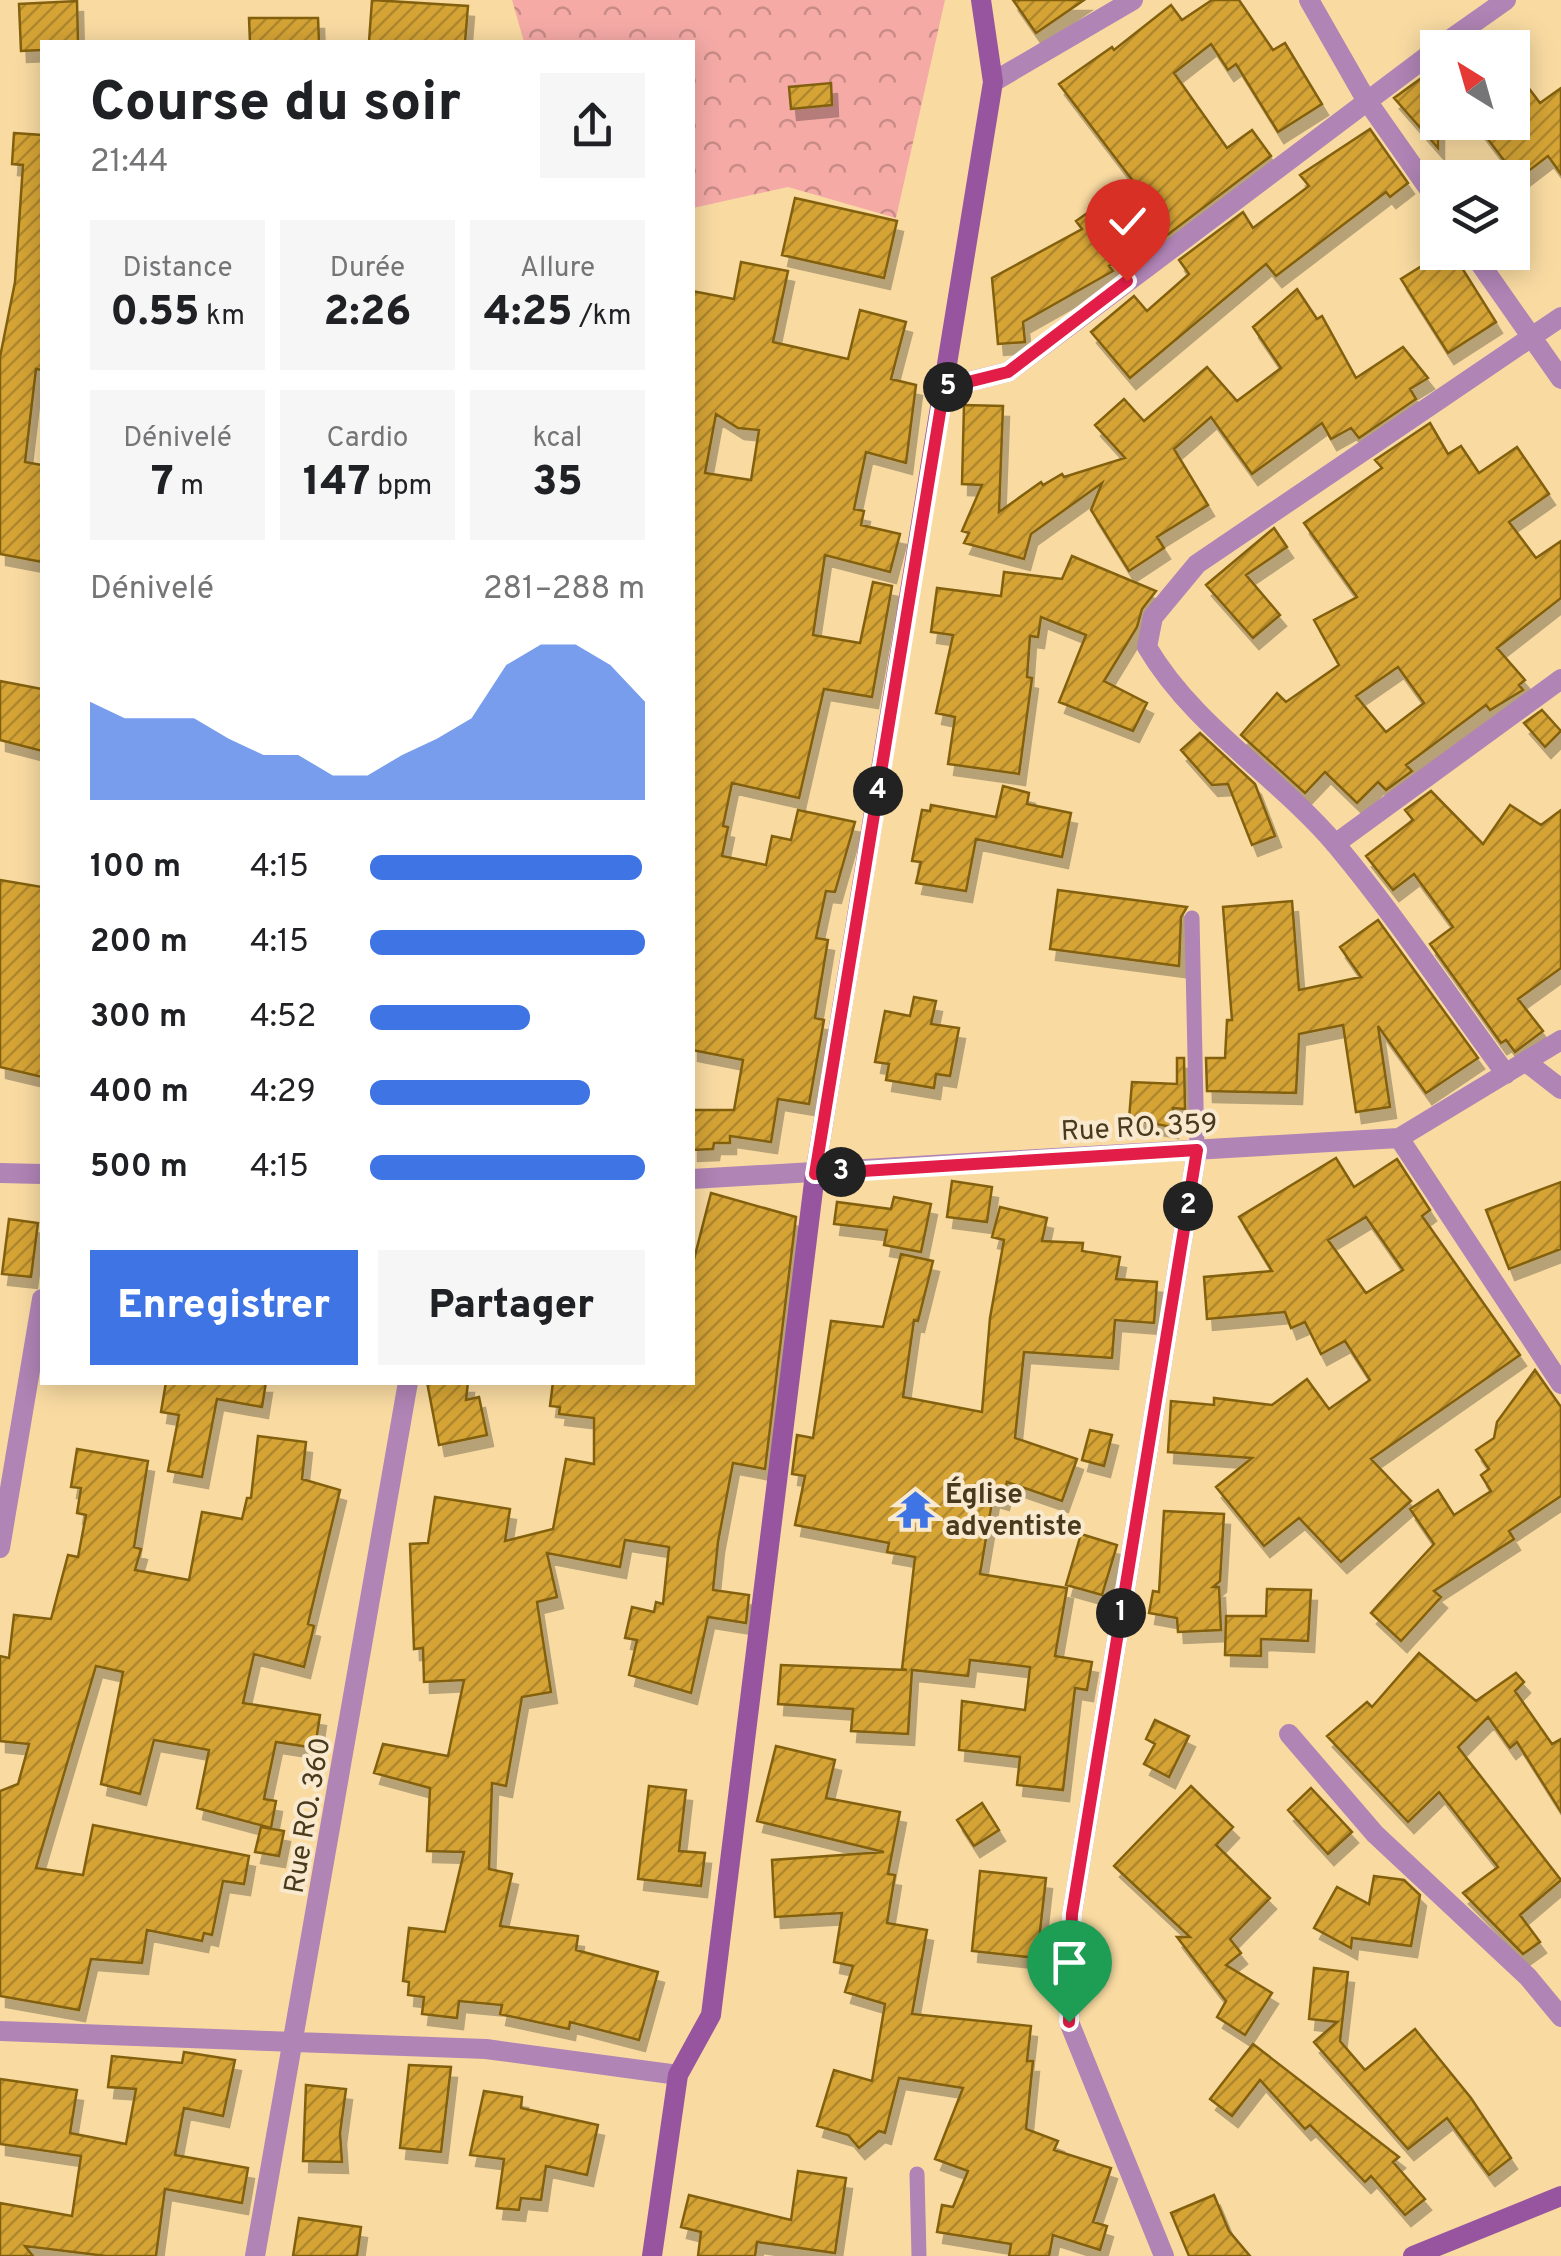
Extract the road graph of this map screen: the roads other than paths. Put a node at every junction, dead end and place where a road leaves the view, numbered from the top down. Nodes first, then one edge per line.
1 (981, 0) edge
2 (1133, 0) edge
3 (1309, 0) edge
4 (1506, 0) edge
5 (1464, 30) edge
6 (1420, 60) edge
7 (993, 82) junction
8 (1365, 98) junction
9 (1420, 176) edge
10 (1484, 270) edge
11 (1561, 317) edge
12 (1531, 337) junction
13 (1561, 379) edge
14 (944, 388) junction
15 (1561, 679) edge
16 (1335, 844) junction
17 (1192, 918) dead end
18 (1561, 1040) edge
19 (1526, 1062) junction
20 (1506, 1074) junction
21 (1561, 1089) edge
22 (1399, 1138) junction
23 (1197, 1150) junction
24 (0, 1174) edge
25 (40, 1174) edge
26 (815, 1174) junction
27 (695, 1179) edge
28 (40, 1311) edge
29 (1561, 1384) edge
30 (407, 1385) edge
31 (0, 1548) edge
32 (1289, 1734) dead end
33 (1561, 2016) edge
34 (0, 2031) edge
35 (296, 2040) junction
36 (678, 2075) junction
37 (917, 2174) dead end
38 (1561, 2196) edge
39 (255, 2256) edge
40 (652, 2256) edge
41 (920, 2256) edge
42 (1164, 2256) edge
43 (1413, 2256) edge

1 - 7 street
2 - 7 street
3 - 8 street
4 - 5 street
6 - 8 street
7 - 14 street
8 - 9 street
8 - 14 street
10 - 12 street
11 - 12 street
12 - 13 street
12 - 16 street
14 - 26 street
15 - 16 street
16 - 20 street
17 - 23 lane
18 - 19 street, Rue RO. 359
19 - 20 street, Rue RO. 359
19 - 21 street
20 - 22 street, Rue RO. 359
22 - 23 street, Rue RO. 359
22 - 29 street
23 - 26 street, Rue RO. 359
23 - 42 street
24 - 25 street
26 - 27 street, Rue RO. 359
26 - 36 street
28 - 31 street
30 - 35 street, Rue RO. 360
32 - 33 street
34 - 35 street
35 - 36 street
35 - 39 street, Rue RO. 360
36 - 40 street
37 - 41 lane
38 - 43 street

